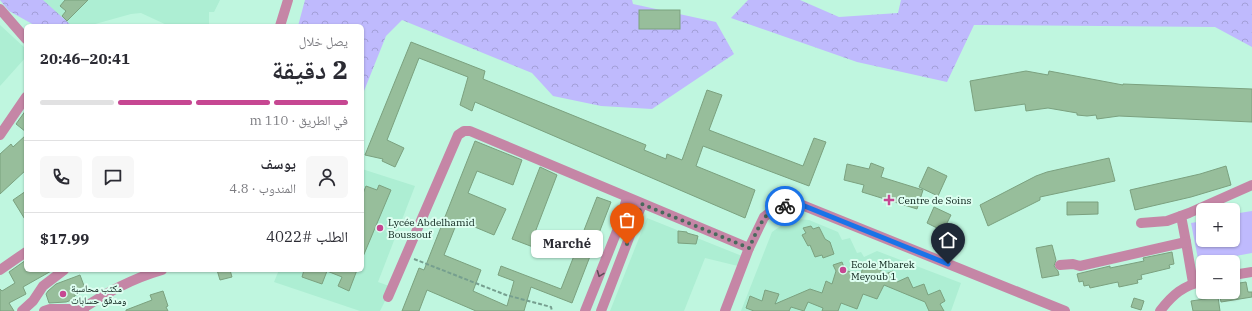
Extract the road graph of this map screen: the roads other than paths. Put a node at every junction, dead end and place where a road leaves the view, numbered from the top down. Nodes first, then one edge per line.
1 (288, 0) edge
2 (0, 9) edge
3 (281, 24) edge
4 (24, 37) edge
5 (24, 100) edge
6 (0, 135) edge
7 (1252, 185) edge
8 (627, 198) junction
9 (642, 204) junction
10 (1181, 216) junction
11 (1141, 224) dead end
12 (1186, 242) junction
13 (749, 248) junction
14 (24, 253) edge
15 (1060, 265) dead end
16 (0, 270) edge
17 (61, 272) edge
18 (154, 272) edge
19 (1252, 272) edge
20 (1240, 274) edge
21 (1196, 282) edge
22 (1193, 283) junction
23 (388, 297) dead end
24 (83, 310) edge
25 (22, 311) edge
26 (44, 311) edge
27 (585, 311) edge
28 (601, 311) edge
29 (725, 311) edge
30 (1065, 311) edge
31 (1160, 311) edge

1 - 3 street
2 - 4 street
5 - 6 street
7 - 10 street
8 - 9 street
8 - 23 street
8 -> 27 street
9 - 13 street
9 - 28 street
10 - 11 street
10 - 12 street
12 - 15 street
12 - 22 street
13 - 29 street
13 - 30 street
14 - 16 street
17 - 25 street
18 - 24 street
19 - 20 street
21 - 22 street
22 - 31 street
24 - 26 street

